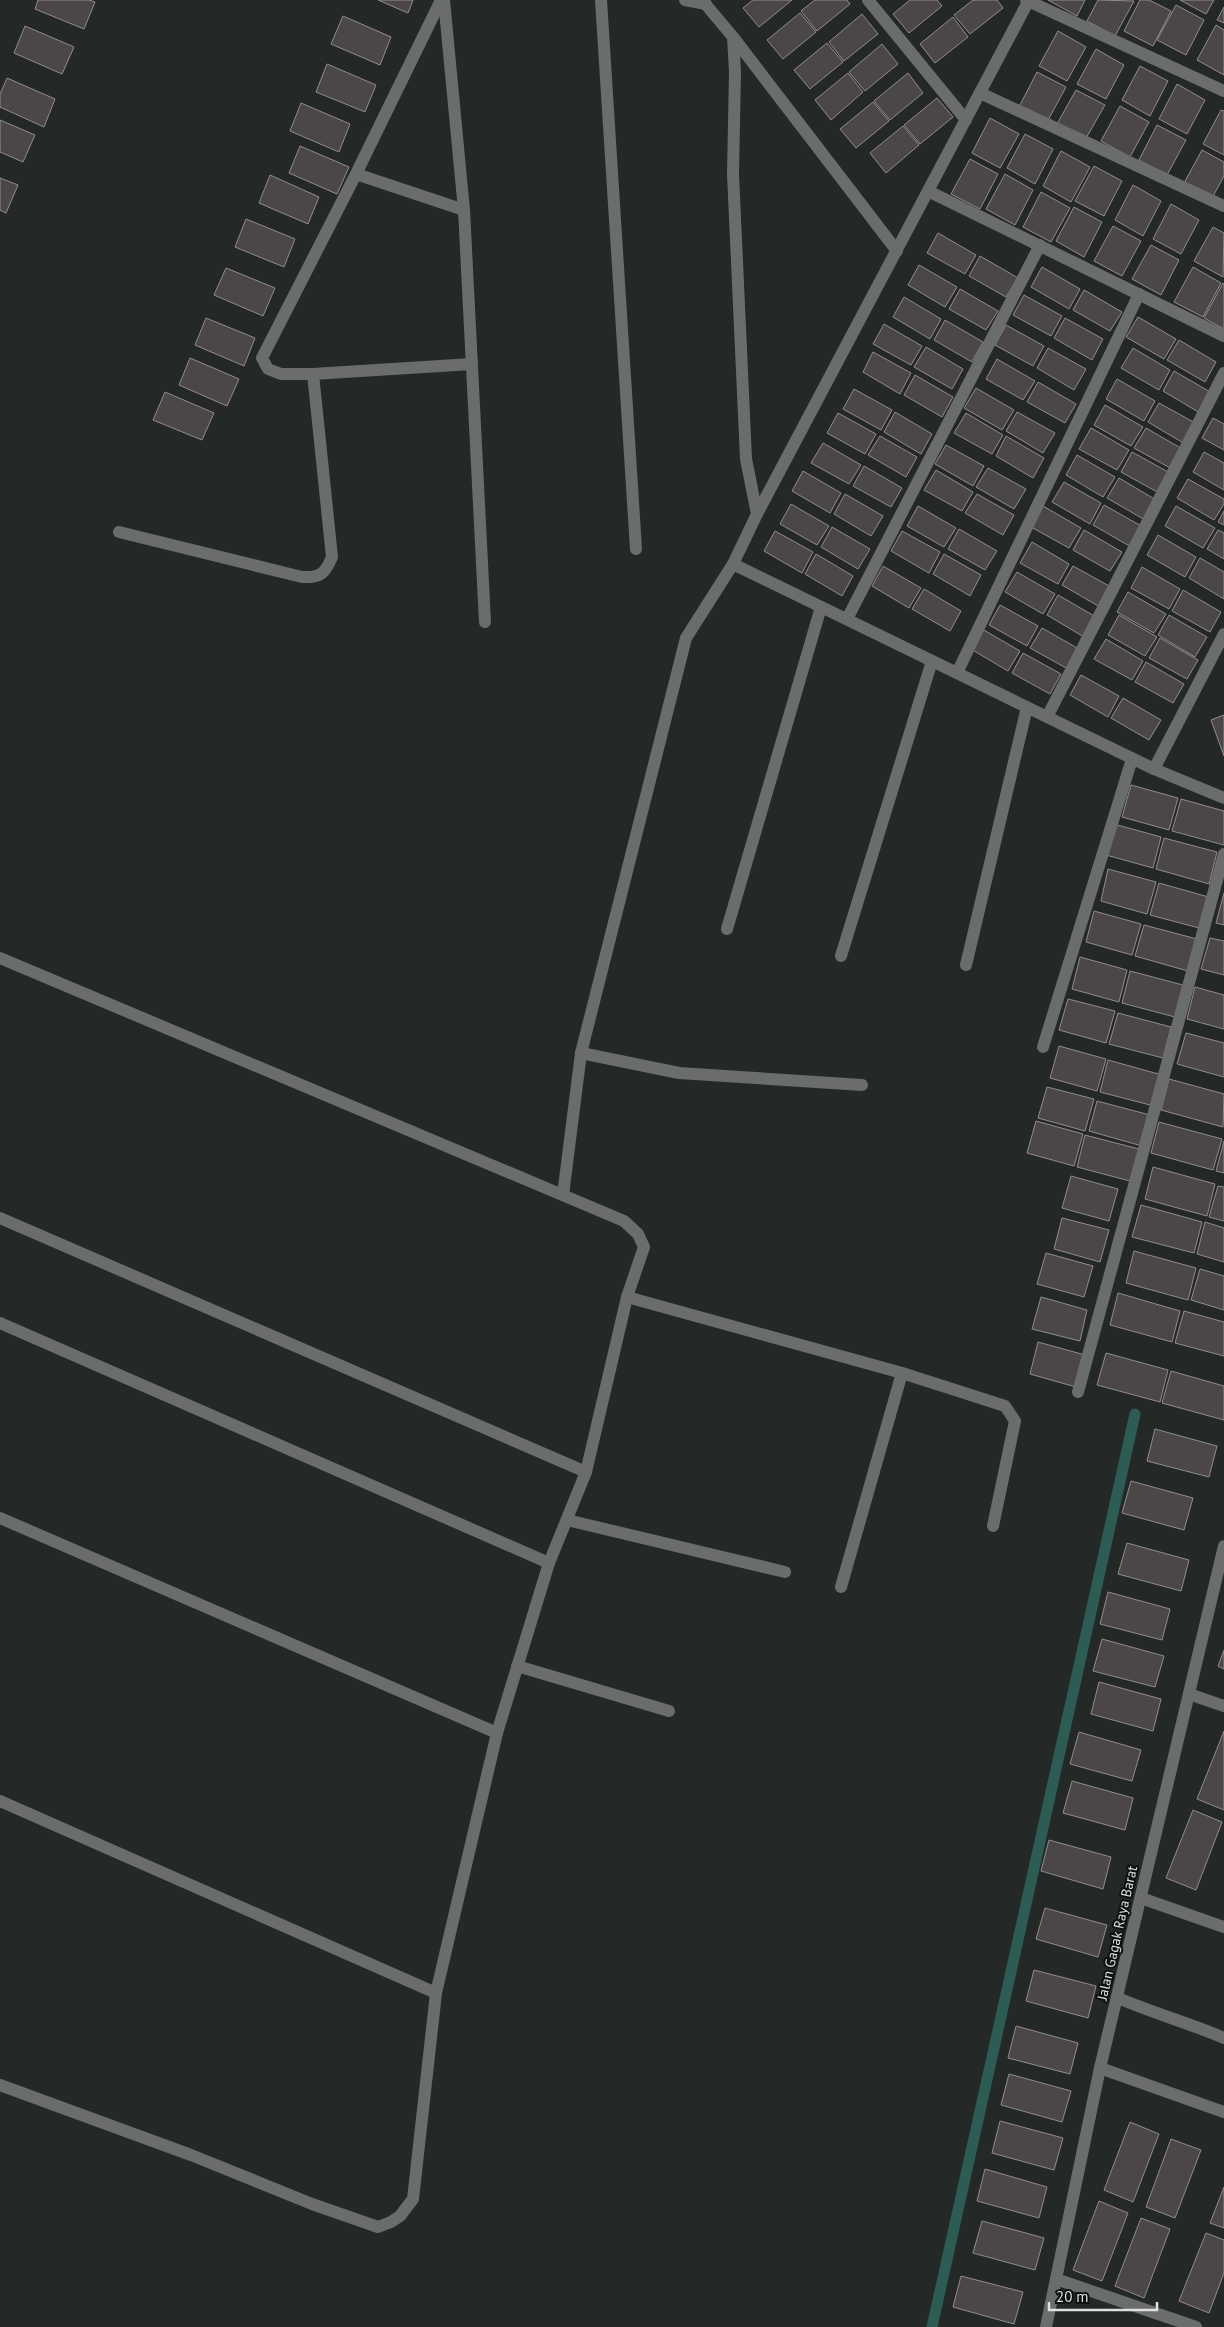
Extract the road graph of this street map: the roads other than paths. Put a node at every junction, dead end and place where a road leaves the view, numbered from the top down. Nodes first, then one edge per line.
1 (442, 0) edge
2 (601, 0) edge
3 (685, 0) edge
4 (868, 0) edge
5 (1027, 1) edge
6 (704, 2) edge
7 (733, 37) junction
8 (1224, 91) edge
9 (980, 93) junction
10 (966, 120) junction
11 (356, 174) junction
12 (928, 191) junction
13 (1224, 206) edge
14 (464, 210) junction
15 (1040, 245) junction
16 (897, 251) junction
17 (1139, 294) junction
18 (1224, 336) edge
19 (472, 364) junction
20 (1224, 373) edge
21 (313, 374) junction
22 (757, 514) junction
23 (120, 532) dead end
24 (636, 549) dead end
25 (733, 564) junction
26 (822, 607) junction
27 (847, 619) junction
28 (485, 622) dead end
29 (1224, 634) edge
30 (932, 661) junction
31 (957, 673) junction
32 (1027, 707) junction
33 (1047, 717) junction
34 (1132, 759) junction
35 (1154, 770) junction
36 (1224, 798) edge
37 (1224, 854) edge
38 (727, 929) dead end
39 (841, 956) dead end
40 (0, 958) edge
41 (966, 965) dead end
42 (1043, 1047) dead end
43 (581, 1053) junction
44 (862, 1085) dead end
45 (563, 1195) junction
46 (0, 1218) edge
47 (627, 1297) junction
48 (0, 1323) edge
49 (902, 1373) junction
50 (1078, 1392) dead end
51 (586, 1472) junction
52 (0, 1518) edge
53 (567, 1520) junction
54 (993, 1526) dead end
55 (1224, 1546) edge
56 (548, 1563) junction
57 (785, 1572) dead end
58 (841, 1587) dead end
59 (517, 1666) junction
60 (1189, 1694) junction
61 (1224, 1706) edge
62 (670, 1711) dead end
63 (496, 1733) junction
64 (0, 1801) edge
65 (1140, 1898) junction
66 (1224, 1927) edge
67 (436, 1993) junction
68 (1118, 1998) junction
69 (1224, 2038) edge
70 (1100, 2068) junction
71 (0, 2085) edge
72 (1224, 2112) edge
73 (1056, 2279) junction
74 (1046, 2327) edge
75 (1196, 2327) edge

1 - 11 street
1 - 14 street
2 - 24 street
3 - 6 street
4 - 10 street
5 - 8 street
5 - 9 street
6 - 7 street
7 - 16 street
7 - 22 street
9 - 10 street
9 - 13 street
10 - 12 street
11 - 14 street
11 - 21 street
12 - 15 street
12 - 16 street
14 - 19 street
15 - 17 street
15 - 27 street
16 - 22 street
17 - 18 street
17 - 31 street
19 - 21 street
19 - 28 street
20 - 33 street
21 - 23 street
22 - 25 street
25 - 26 street
25 - 43 street
26 - 27 street
26 - 38 street
27 - 30 street
29 - 35 street
30 - 31 street
30 - 39 street
31 - 32 street
32 - 33 street
32 - 41 street
33 - 34 street
34 - 35 street
34 - 42 street
35 - 36 street
37 - 50 street
40 - 45 street
43 - 44 street
43 - 45 street
45 - 47 street
46 - 51 street
47 - 49 street
47 - 51 street
48 - 56 street
49 - 54 street
49 - 58 street
51 - 53 street
52 - 63 street
53 - 56 street
53 - 57 street
55 - 60 street, Jalan Gagak Raya Barat
56 - 59 street
59 - 62 street
59 - 63 street
60 - 61 street
60 - 65 street, Jalan Gagak Raya Barat
63 - 67 street
64 - 67 street
65 - 66 street
65 - 68 street, Jalan Gagak Raya Barat
67 - 71 street
68 - 69 street
68 - 70 street, Jalan Gagak Raya Barat
70 - 72 street
70 - 73 street, Jalan Gagak Raya Barat
73 - 74 street, Jalan Gagak Raya Barat
73 - 75 street

